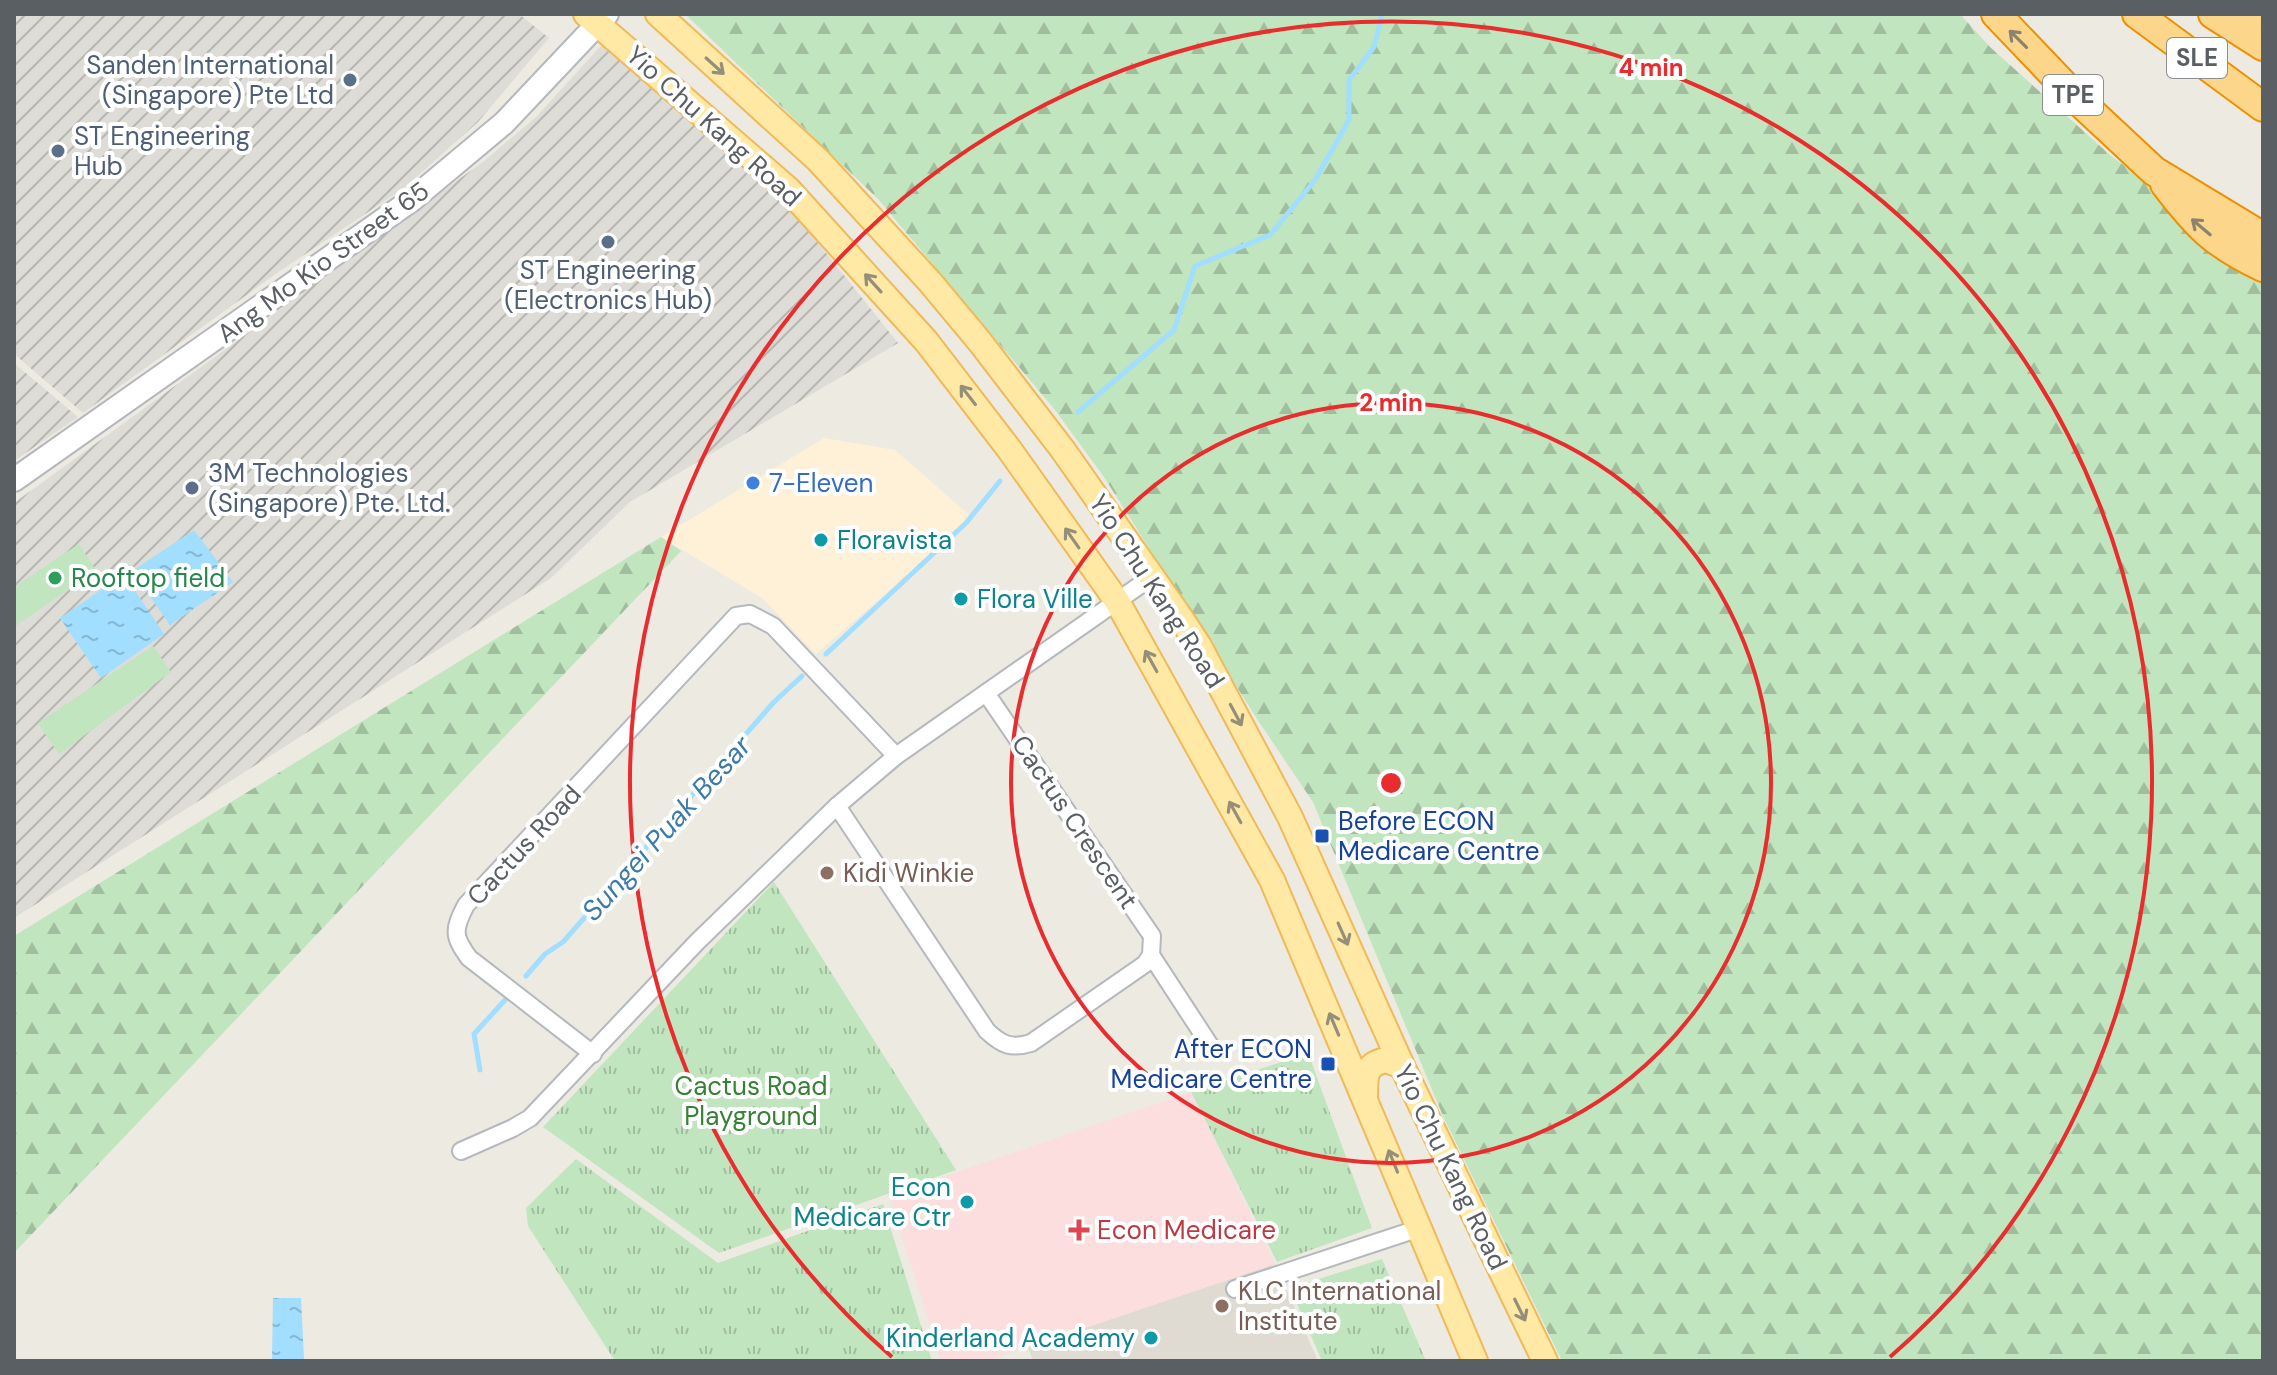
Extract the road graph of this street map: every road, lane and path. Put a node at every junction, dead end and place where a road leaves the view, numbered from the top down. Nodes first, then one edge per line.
1 (658, 14) edge
2 (1996, 14) edge
3 (2137, 14) edge
4 (2213, 14) edge
5 (2254, 14) edge
6 (597, 17) edge
7 (2263, 18) edge
8 (2263, 46) edge
9 (2261, 107) edge
10 (2154, 171) junction
11 (2263, 237) edge
12 (2263, 267) edge
13 (14, 480) edge
14 (1153, 576) junction
15 (1117, 601) junction
16 (986, 693) junction
17 (896, 756) junction
18 (837, 806) junction
19 (1151, 955) junction
20 (1213, 1050) dead end
21 (593, 1054) junction
22 (1402, 1066) junction
23 (1365, 1095) junction
24 (461, 1151) dead end
25 (1420, 1228) junction
26 (1235, 1289) dead end
27 (1475, 1361) edge
28 (1545, 1361) edge

1 -> 14 main road, Yio Chu Kang Road
10 -> 2 highway, TPE
3 - 9 highway, SLE
4 - 8 highway, SLE
5 - 7 highway
6 - 13 street, Ang Mo Kio Street 65
15 -> 6 main road, Yio Chu Kang Road
10 - 11 highway, TPE
12 -> 10 highway
14 - 15 street
14 -> 22 main road, Yio Chu Kang Road
15 - 16 street
23 -> 15 main road, Yio Chu Kang Road
16 - 17 street
16 - 19 street, Cactus Crescent
17 - 18 street
17 - 21 street, Cactus Road
18 - 19 street
18 - 21 street
19 - 20 street, Cactus Crescent
21 - 24 street
22 - 23 main road
22 -> 28 main road, Yio Chu Kang Road
25 -> 23 main road, Yio Chu Kang Road
25 - 26 street
25 - 27 main road, Yio Chu Kang Road

